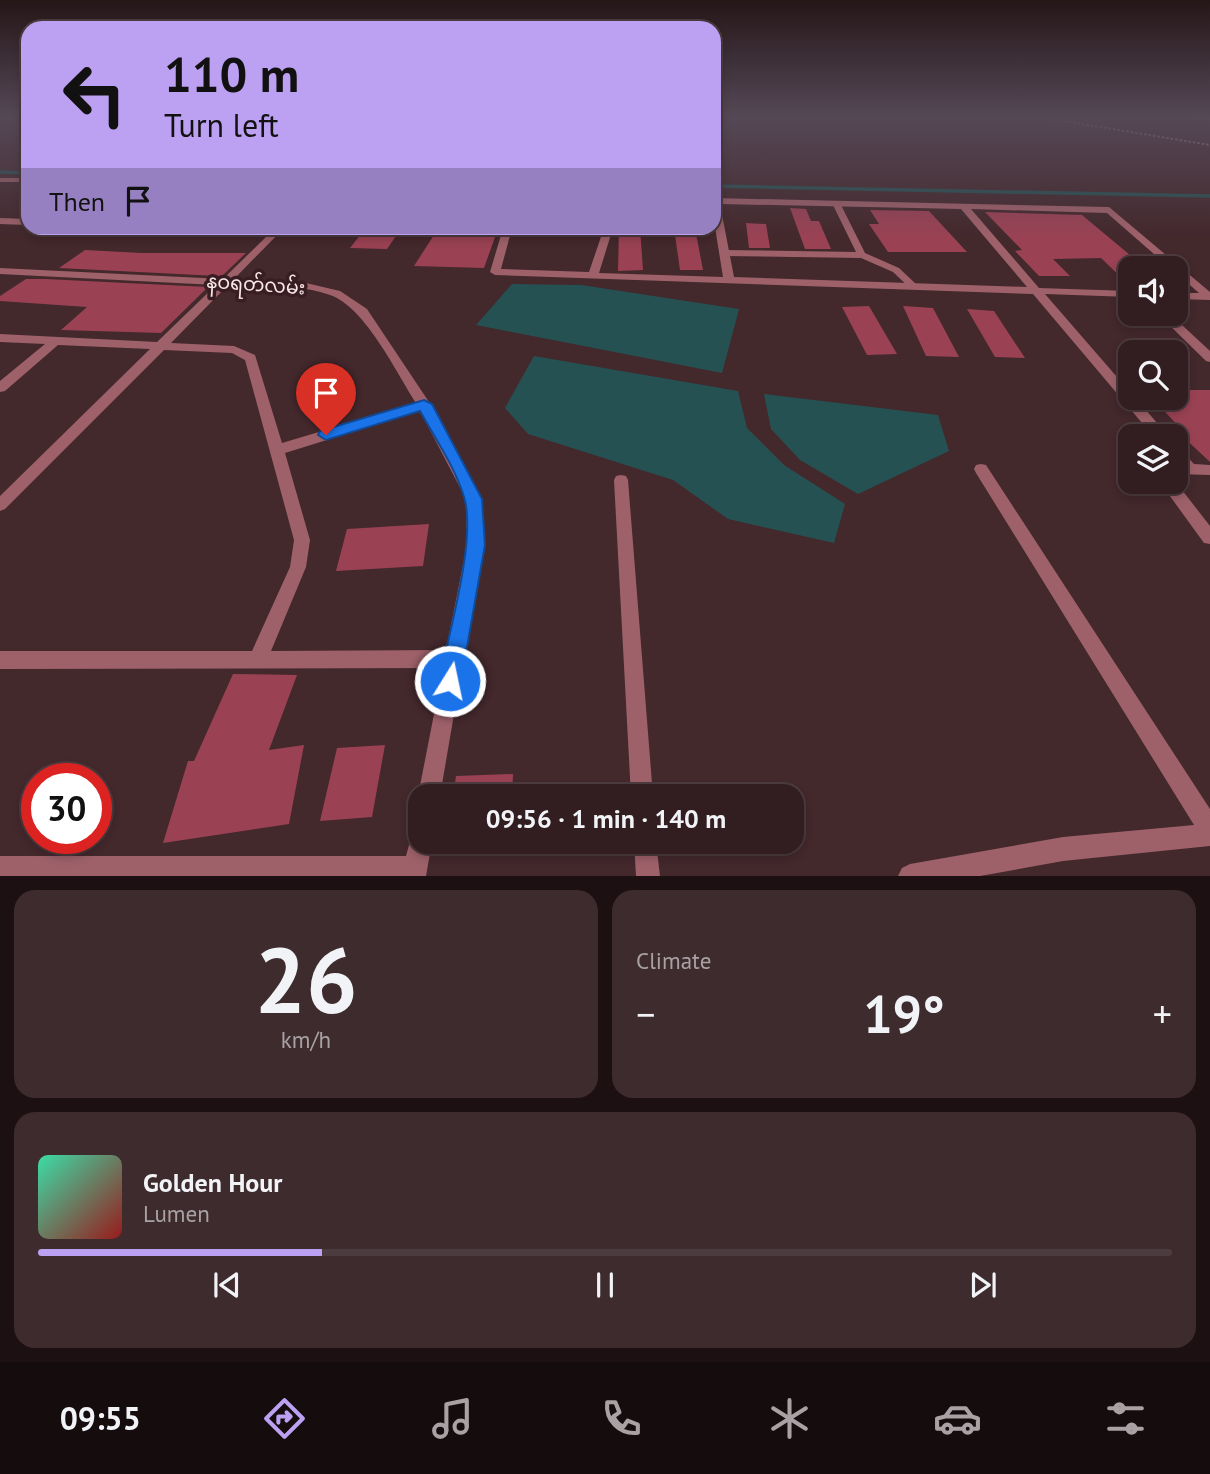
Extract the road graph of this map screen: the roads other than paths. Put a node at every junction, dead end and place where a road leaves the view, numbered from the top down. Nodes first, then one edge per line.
1 (0, 180) edge
2 (21, 180) edge
3 (721, 201) edge
4 (836, 204) junction
5 (963, 206) junction
6 (0, 221) edge
7 (21, 222) edge
8 (273, 235) edge
9 (506, 235) edge
10 (607, 235) edge
11 (721, 235) edge
12 (724, 253) junction
13 (863, 256) junction
14 (1162, 256) edge
15 (0, 271) edge
16 (593, 275) junction
17 (1188, 279) edge
18 (729, 280) junction
19 (226, 281) junction
20 (914, 287) junction
21 (1037, 291) junction
22 (1118, 294) edge
23 (1188, 296) edge
24 (1209, 297) edge
25 (1176, 326) edge
26 (0, 338) edge
27 (55, 341) junction
28 (161, 346) junction
29 (1210, 358) edge
30 (0, 388) edge
31 (424, 404) junction
32 (1151, 424) edge
33 (277, 450) junction
34 (1188, 469) edge
35 (981, 470) dead end
36 (1210, 470) edge
37 (621, 480) dead end
38 (1177, 494) edge
39 (0, 505) edge
40 (1210, 538) edge
41 (258, 659) junction
42 (454, 659) junction
43 (0, 660) edge
44 (431, 784) edge
45 (641, 784) edge
46 (1210, 829) edge
47 (1210, 835) edge
48 (418, 854) edge
49 (646, 854) edge
50 (0, 868) edge
51 (415, 872) edge
52 (648, 876) edge
53 (910, 876) edge

1 - 2 street
3 - 4 street
4 - 5 street
4 - 13 lane
5 - 14 street
5 - 21 street
6 - 7 street
8 - 19 street
9 - 16 street
10 - 16 street
11 - 12 street
12 - 13 lane
12 - 18 street
13 - 20 lane
15 - 19 street, နဝရတ်လမ်း
16 - 18 street
17 - 24 street
18 - 20 street
19 - 28 street
19 - 31 street, နဝရတ်လမ်း
20 - 21 street
21 - 22 street
21 - 32 street
23 - 24 street
25 - 29 street
26 - 27 street
27 - 28 street
27 - 30 street
28 - 33 street
28 - 39 street
31 - 33 street
31 - 42 street, နဝရတ်လမ်း
33 - 41 street
34 - 36 street
35 - 46 street
37 - 45 street
38 - 40 street
41 - 42 street
41 - 43 street
42 - 44 street, နဝရတ်လမ်း
47 - 53 street
48 - 51 street
49 - 52 street
50 - 51 street

